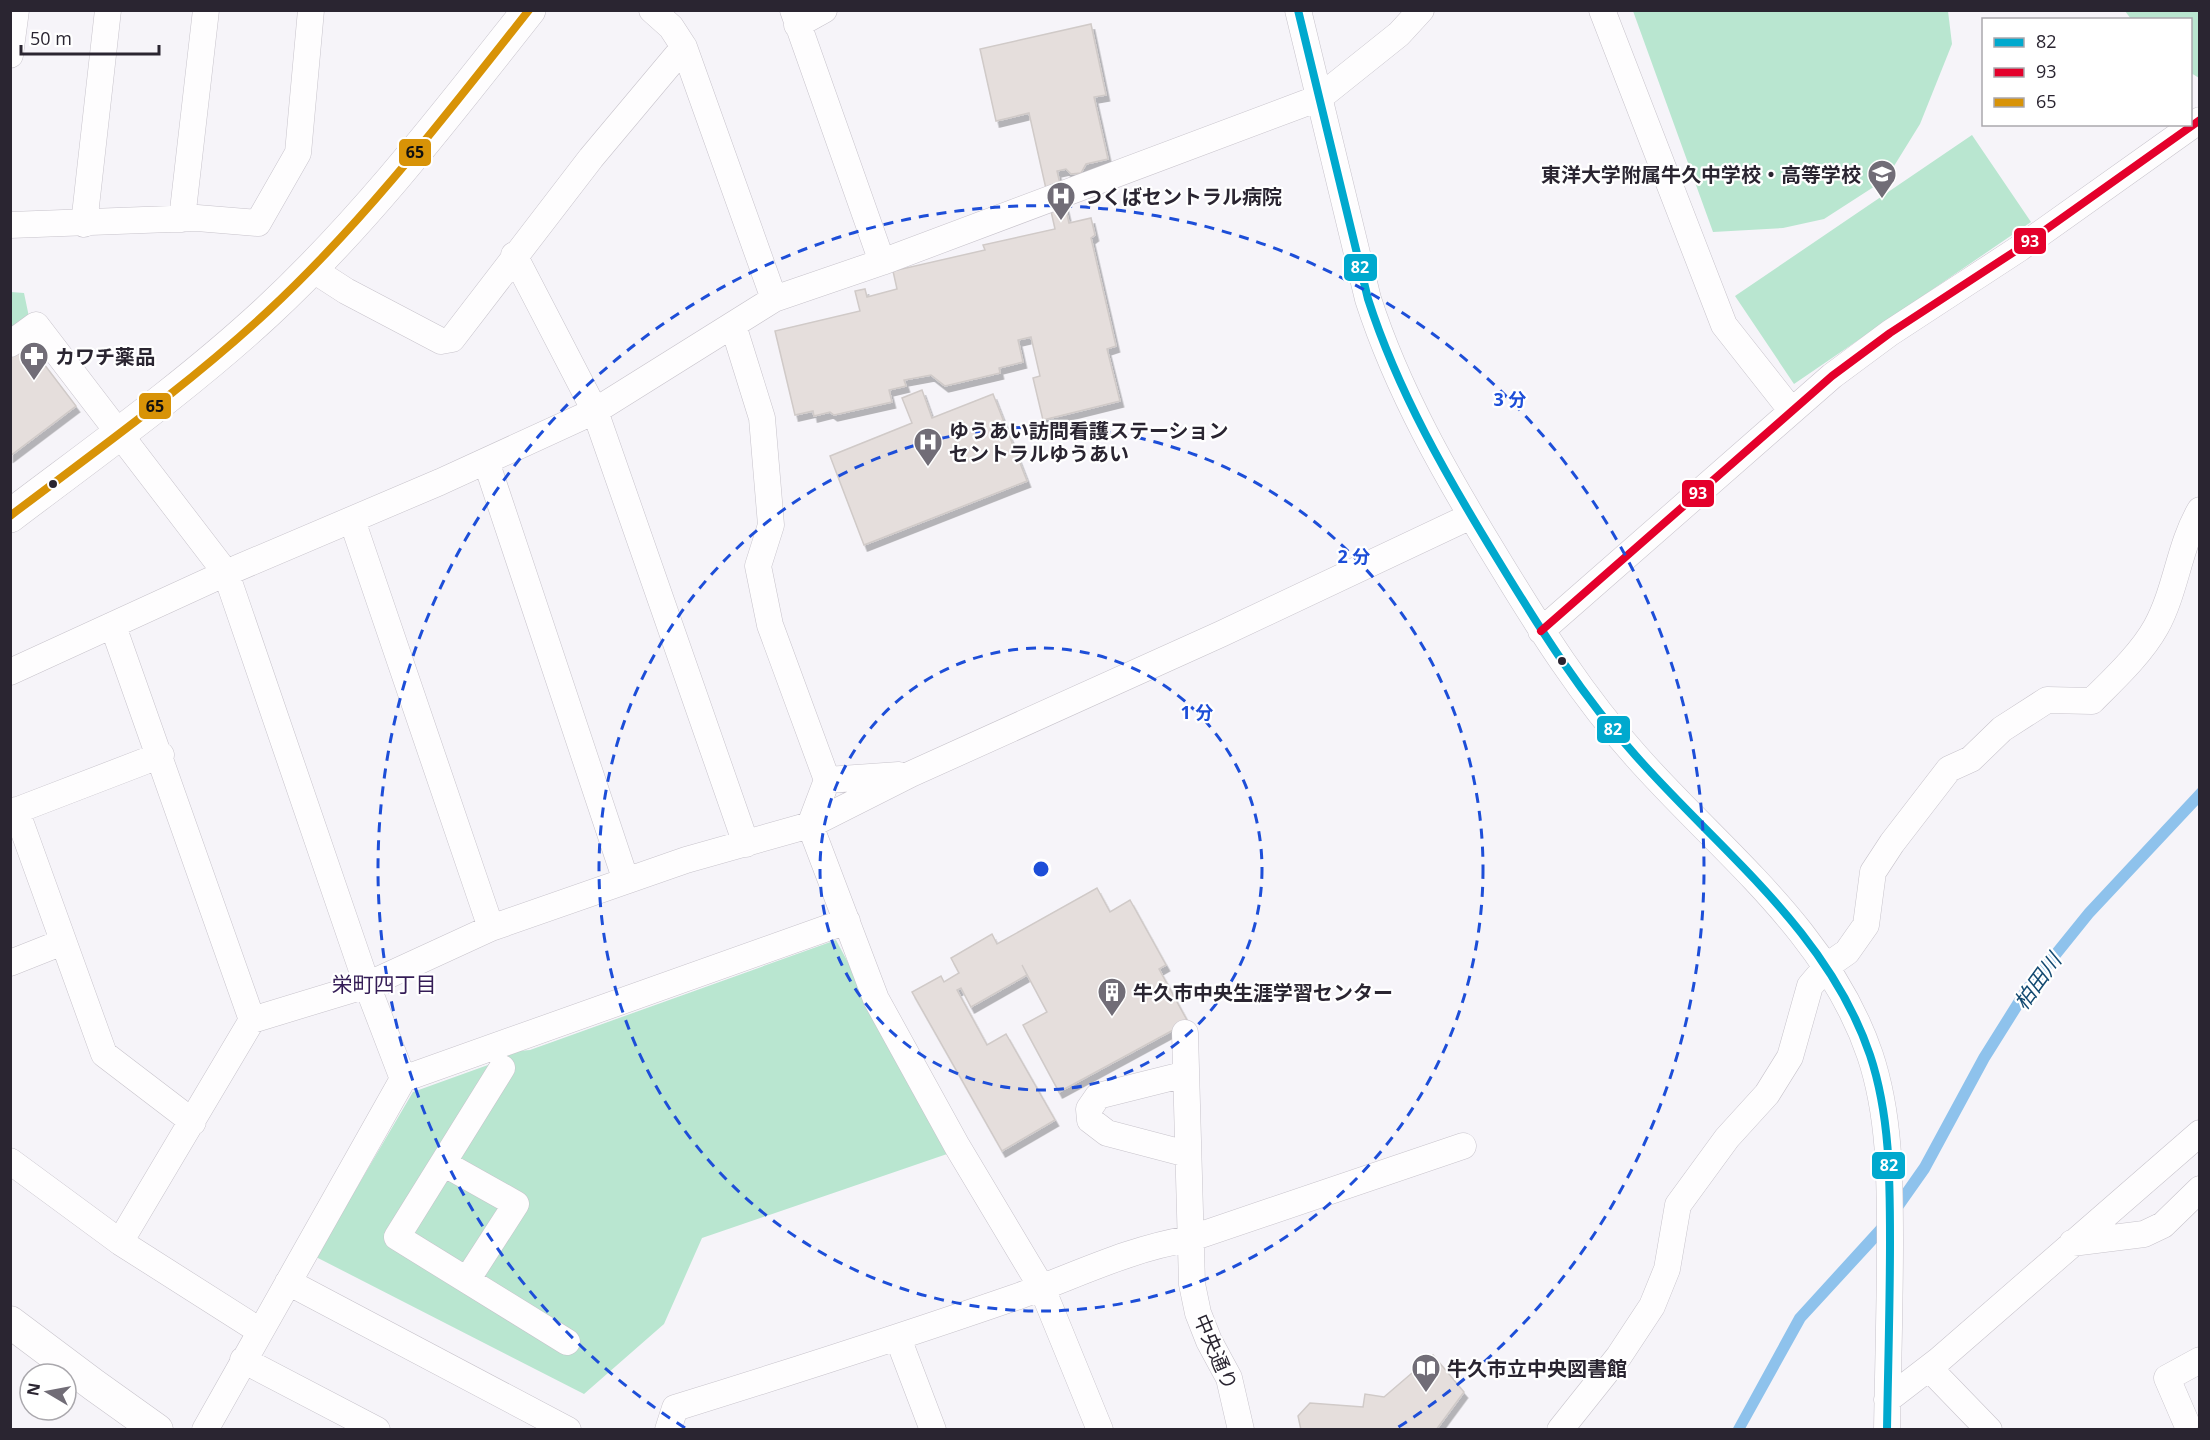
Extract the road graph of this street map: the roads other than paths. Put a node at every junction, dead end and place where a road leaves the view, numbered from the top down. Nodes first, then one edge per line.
1 (16, 10) edge
2 (108, 10) edge
3 (206, 10) edge
4 (312, 10) edge
5 (529, 10) edge
6 (652, 10) edge
7 (824, 10) edge
8 (1298, 10) edge
9 (1421, 10) edge
10 (1602, 10) edge
11 (795, 18) edge
12 (684, 47) junction
13 (10, 55) edge
14 (1319, 98) junction
15 (2191, 126) edge
16 (182, 219) junction
17 (84, 224) junction
18 (10, 225) edge
19 (514, 255) junction
20 (882, 262) junction
21 (312, 269) junction
22 (774, 298) junction
23 (733, 325) junction
24 (10, 344) edge
25 (595, 411) junction
26 (1791, 411) junction
27 (118, 434) junction
28 (486, 461) junction
29 (2199, 510) edge
30 (10, 516) edge
31 (1471, 516) junction
32 (352, 520) junction
33 (226, 573) junction
34 (113, 626) junction
35 (1541, 631) junction
36 (10, 672) edge
37 (160, 755) junction
38 (911, 774) junction
39 (827, 780) junction
40 (13, 812) edge
41 (810, 825) junction
42 (746, 844) junction
43 (626, 881) junction
44 (847, 921) junction
45 (491, 928) junction
46 (63, 942) junction
47 (10, 963) edge
48 (1827, 966) junction
49 (367, 985) junction
50 (252, 1020) junction
51 (1185, 1033) dead end
52 (502, 1068) dead end
53 (1186, 1074) junction
54 (403, 1078) junction
55 (193, 1122) junction
56 (2199, 1133) edge
57 (1463, 1146) dead end
58 (1187, 1154) junction
59 (10, 1161) edge
60 (443, 1163) junction
61 (2199, 1189) edge
62 (1189, 1239) junction
63 (120, 1242) junction
64 (2072, 1243) junction
65 (467, 1280) junction
66 (288, 1282) junction
67 (1042, 1288) junction
68 (10, 1322) edge
69 (260, 1331) junction
70 (898, 1338) junction
71 (567, 1342) dead end
72 (243, 1360) junction
73 (2199, 1360) edge
74 (1929, 1368) junction
75 (1887, 1400) junction
76 (2183, 1427) edge
77 (157, 1430) edge
78 (205, 1430) edge
79 (377, 1430) edge
80 (568, 1430) edge
81 (668, 1430) edge
82 (933, 1430) edge
83 (1100, 1430) edge
84 (1241, 1430) edge
85 (1560, 1430) edge
86 (1887, 1430) edge
87 (1989, 1430) edge

1 - 13 street
2 - 17 street
3 - 16 street
4 - 16 street
5 - 21 highway
6 - 12 street
7 - 11 street
8 - 14 street
9 - 14 street
10 - 26 street
11 - 20 street
12 - 19 street
12 - 22 street
14 - 20 street
14 - 31 street
15 - 26 street
16 - 17 street
17 - 18 street
19 - 21 street
19 - 25 street
20 - 22 street
21 - 27 highway
22 - 23 street
23 - 25 street
23 - 39 street
24 - 27 street
25 - 28 street
25 - 42 street
26 - 35 street
27 - 30 highway
27 - 33 street
28 - 32 street
28 - 43 street
29 - 48 street
31 - 35 street
31 - 38 street
32 - 33 street
32 - 45 street
33 - 34 street
33 - 49 street
34 - 36 street
34 - 37 street
35 - 48 street
37 - 40 street
37 - 50 street
38 - 39 street
38 - 41 street
39 - 41 street
40 - 46 street
41 - 42 street
41 - 44 street
42 - 43 street
43 - 45 street
44 - 54 street
44 - 67 street
45 - 49 street
46 - 47 street
46 - 55 street
48 - 75 street
48 - 85 street
49 - 50 street
49 - 54 street
50 - 55 street
51 - 53 street, 中央通り
52 - 60 street
53 - 58 street, 中央通り
53 - 58 street
54 - 66 street
55 - 63 street
56 - 64 street
57 - 62 street
58 - 62 street, 中央通り
59 - 63 street
60 - 65 street
60 - 65 street
61 - 64 street
62 - 67 street
62 - 84 street, 中央通り
63 - 69 street
64 - 74 street
65 - 71 street
66 - 69 street
66 - 80 street
67 - 70 street
67 - 83 street
68 - 77 main road
69 - 72 street
70 - 81 street
70 - 82 street
72 - 78 street
72 - 79 street
73 - 76 street
74 - 75 street
74 - 87 street
75 - 86 street

